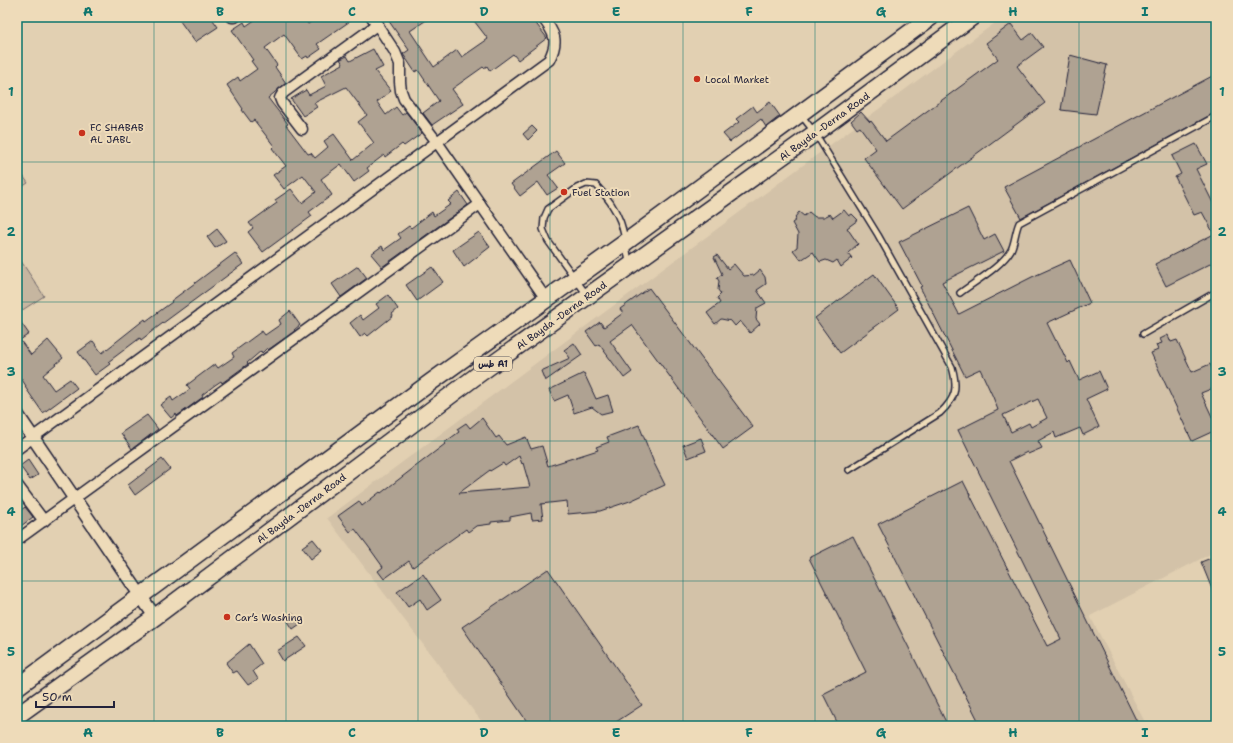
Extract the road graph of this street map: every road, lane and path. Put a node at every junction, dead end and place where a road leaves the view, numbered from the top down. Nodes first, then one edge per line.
1 (232, 17) edge
2 (235, 17) edge
3 (542, 17) edge
4 (931, 17) edge
5 (972, 17) edge
6 (375, 20) edge
7 (800, 114) junction
8 (1216, 116) edge
9 (302, 130) dead end
10 (815, 133) junction
11 (437, 142) junction
12 (480, 204) junction
13 (626, 242) junction
14 (629, 265) junction
15 (575, 278) junction
16 (1216, 292) edge
17 (960, 293) dead end
18 (588, 295) junction
19 (546, 299) junction
20 (1144, 334) dead end
21 (17, 414) edge
22 (33, 437) junction
23 (17, 448) edge
24 (849, 470) dead end
25 (17, 485) edge
26 (75, 499) junction
27 (44, 521) junction
28 (17, 540) edge
29 (141, 596) junction
30 (155, 617) junction
31 (17, 688) edge
32 (17, 716) edge

1 - 2 street
3 - 11 street
4 - 7 highway, طس A1
5 - 10 highway, Al Bayda -Derna Road / طس A1
6 - 9 street
6 - 11 street
7 - 10 lane
7 - 13 highway, طس A1
8 - 17 lane
10 - 14 highway, Al Bayda -Derna Road / طس A1
10 - 24 lane
11 - 12 street
11 - 22 street
12 - 19 street
12 - 26 street
13 - 14 lane
13 - 15 highway, طس A1
13 - 15 lane
14 - 18 highway, Al Bayda -Derna Road / طس A1
15 - 18 lane
15 - 19 highway, طس A1
16 - 20 lane
18 - 30 highway, Al Bayda -Derna Road / طس A1
19 - 29 highway, طس A1
21 - 22 street
22 - 23 street
22 - 26 street
25 - 27 street
26 - 27 street
26 - 29 street
27 - 28 street
29 - 30 street
29 - 31 highway, طس A1
30 - 32 highway, Al Bayda -Derna Road / طس A1

